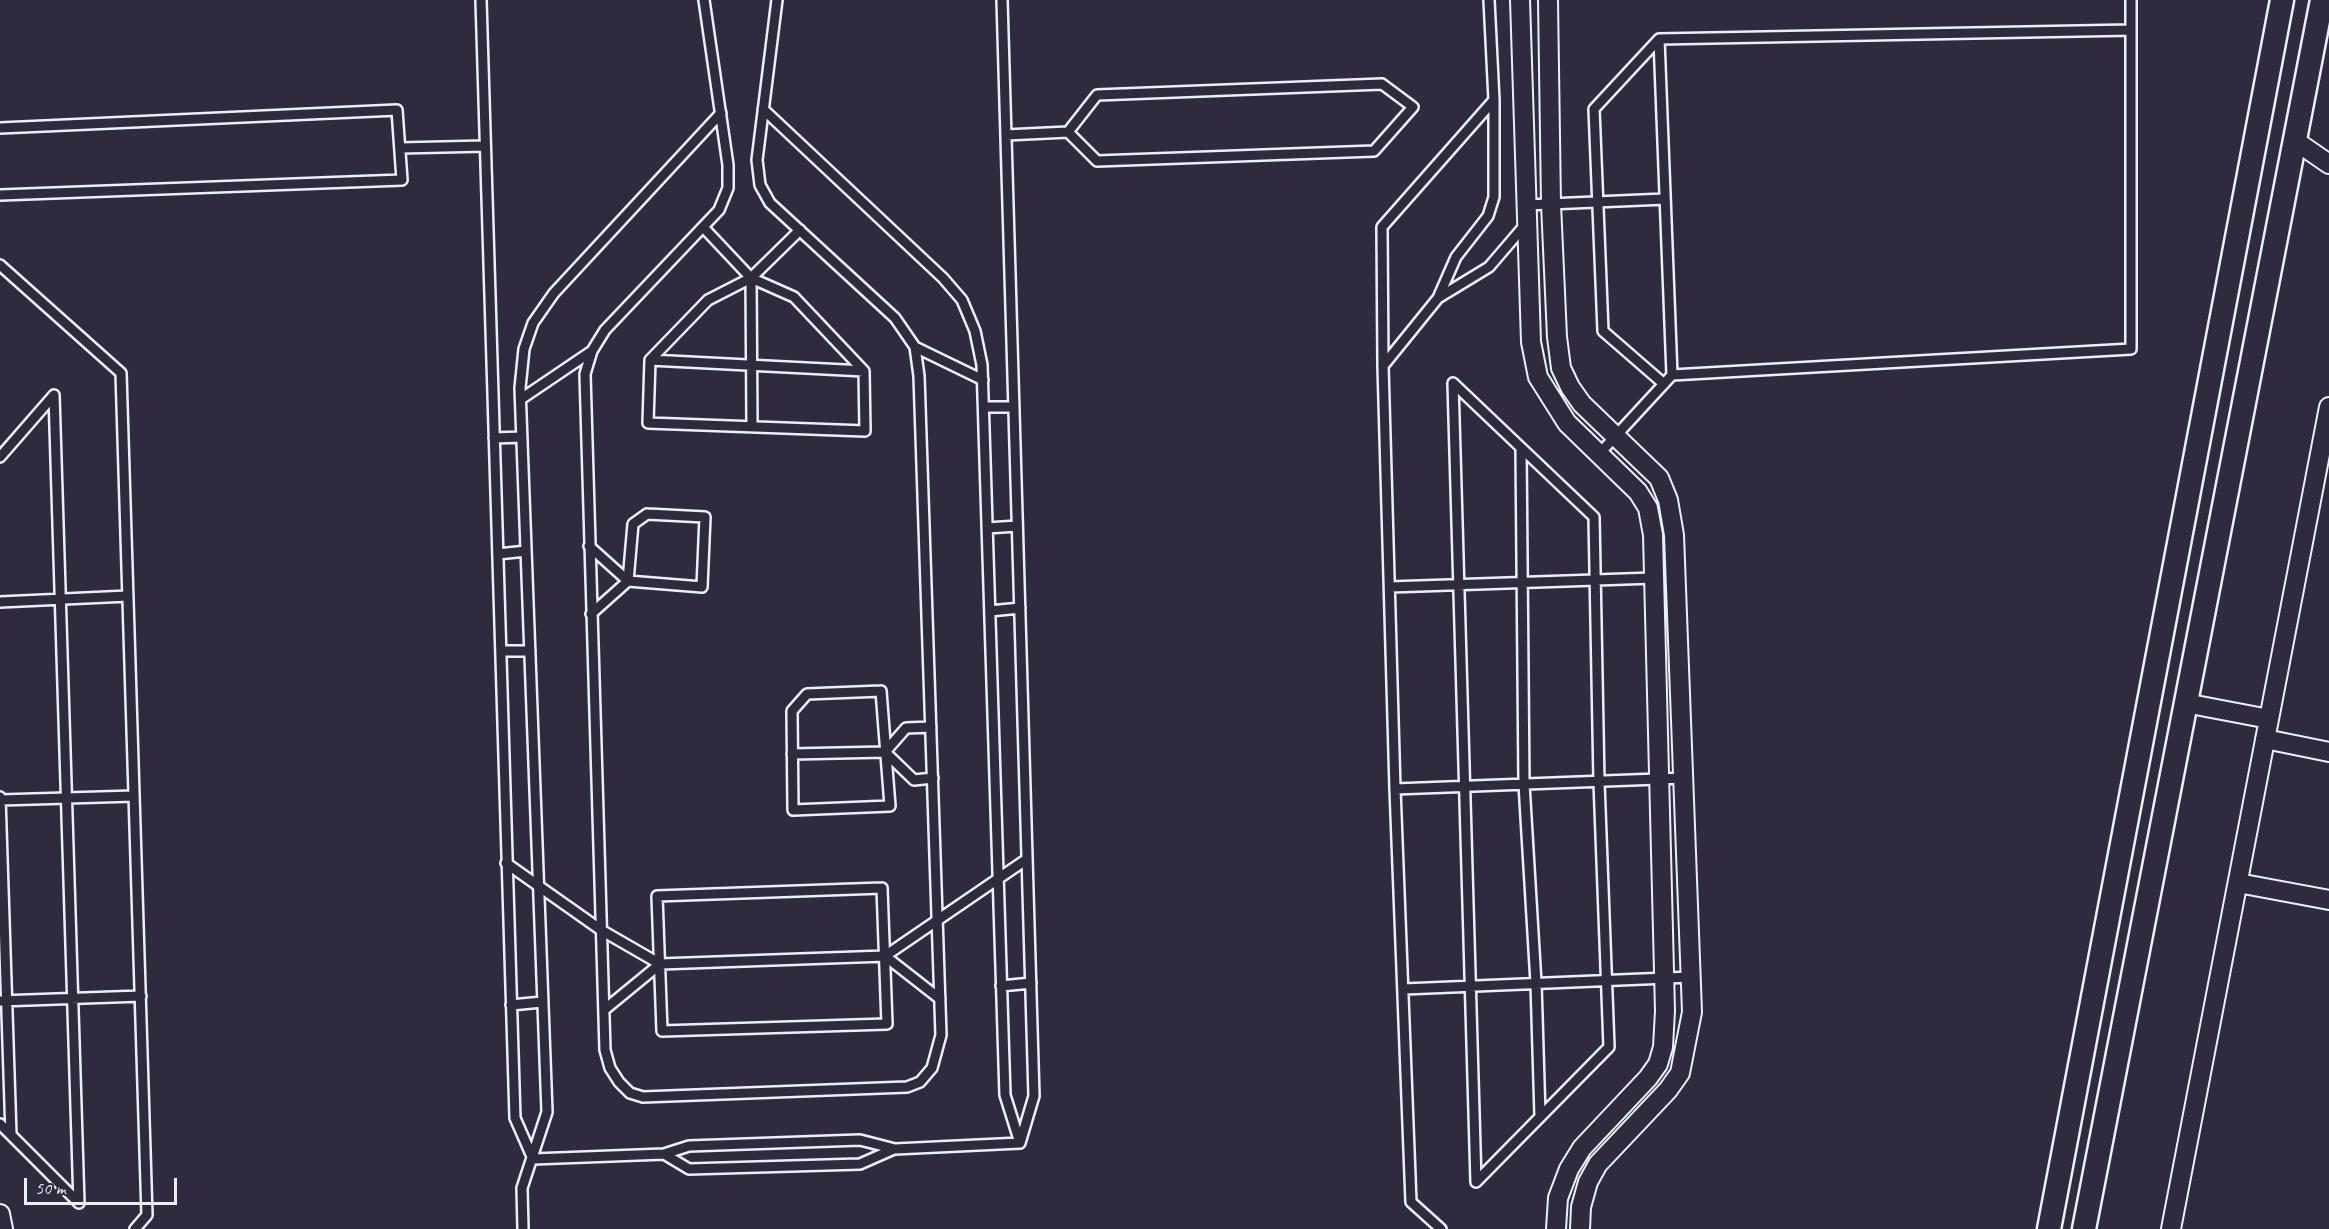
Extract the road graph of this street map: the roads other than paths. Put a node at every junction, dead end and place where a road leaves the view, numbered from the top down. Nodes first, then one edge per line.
1 (481, 0) edge
2 (704, 0) edge
3 (777, 0) edge
4 (1002, 0) edge
5 (1489, 0) edge
6 (1520, 0) edge
7 (1548, 0) edge
8 (2131, 0) edge
9 (2282, 0) edge
10 (2322, 0) edge
11 (2131, 30) junction
12 (1659, 39) junction
13 (1494, 100) junction
14 (764, 109) junction
15 (721, 113) junction
16 (0, 128) edge
17 (1068, 132) junction
18 (1006, 135) junction
19 (2297, 142) junction
20 (486, 146) junction
21 (400, 148) junction
22 (2329, 164) edge
23 (0, 195) edge
24 (1665, 199) junction
25 (1598, 202) junction
26 (1551, 204) junction
27 (1526, 205) junction
28 (1526, 224) junction
29 (703, 227) junction
30 (800, 230) junction
31 (0, 265) edge
32 (751, 278) junction
33 (1438, 298) junction
34 (915, 347) junction
35 (592, 351) junction
36 (650, 360) junction
37 (751, 365) junction
38 (1383, 366) junction
39 (864, 371) junction
40 (1672, 375) junction
41 (983, 380) junction
42 (1664, 384) junction
43 (520, 399) junction
44 (984, 407) junction
45 (1014, 407) junction
46 (2329, 407) edge
47 (752, 425) junction
48 (1616, 436) junction
49 (522, 437) junction
50 (494, 438) junction
51 (1521, 448) junction
52 (1600, 453) junction
53 (0, 456) edge
54 (1017, 526) junction
55 (987, 528) junction
56 (589, 546) junction
57 (526, 551) junction
58 (498, 554) junction
59 (1654, 578) junction
60 (1596, 580) junction
61 (628, 581) junction
62 (1522, 582) junction
63 (1459, 584) junction
64 (1390, 586) junction
65 (128, 596) junction
66 (60, 599) junction
67 (0, 602) edge
68 (1020, 608) junction
69 (990, 610) junction
70 (591, 614) junction
71 (501, 651) junction
72 (530, 651) junction
73 (2185, 703) junction
74 (2269, 719) junction
75 (931, 727) junction
76 (2265, 739) junction
77 (885, 752) junction
78 (2329, 752) edge
79 (792, 754) junction
80 (933, 778) junction
81 (1684, 778) junction
82 (1659, 779) junction
83 (1599, 782) junction
84 (1524, 784) junction
85 (1465, 786) junction
86 (1395, 789) junction
87 (134, 796) junction
88 (67, 798) junction
89 (0, 799) edge
90 (1027, 859) junction
91 (506, 862) junction
92 (998, 879) junction
93 (2238, 883) junction
94 (538, 886) junction
95 (2329, 900) edge
96 (938, 921) junction
97 (601, 930) junction
98 (885, 956) junction
99 (660, 964) junction
100 (1691, 977) junction
101 (1664, 978) junction
102 (1607, 980) junction
103 (1031, 983) junction
104 (1536, 983) junction
105 (1002, 986) junction
106 (1470, 986) junction
107 (1404, 989) junction
108 (141, 996) junction
109 (73, 998) junction
110 (940, 999) junction
111 (3, 1001) edge
112 (543, 1002) junction
113 (511, 1005) junction
114 (604, 1010) junction
115 (1540, 1116) junction
116 (0, 1124) edge
117 (11, 1135) junction
118 (1020, 1143) junction
119 (895, 1149) junction
120 (664, 1155) junction
121 (533, 1159) junction
122 (0, 1214) edge
123 (3, 1229) edge
124 (135, 1229) edge
125 (523, 1229) edge
126 (1441, 1229) edge
127 (1556, 1229) edge
128 (1580, 1229) edge
129 (2049, 1229) edge
130 (2084, 1229) edge
131 (2171, 1229) edge

1 - 20 lane
2 - 15 lane
3 - 14 lane
4 - 18 lane
5 - 13 lane
6 - 27 street
7 - 26 street
8 - 11 lane
9 - 129 street
10 - 19 street
11 - 12 lane
11 - 40 lane
12 - 24 lane
12 - 25 lane
13 - 33 lane
13 - 38 lane
14 - 30 lane
14 - 41 lane
15 - 29 lane
15 - 43 lane
16 - 21 lane
17 - 17 lane
17 - 18 lane
18 - 45 lane
19 - 22 street
19 - 73 street
20 - 21 lane
20 - 50 lane
21 - 23 lane
24 - 25 lane
24 - 40 lane
25 - 26 lane
25 - 42 lane
26 - 27 lane
26 - 48 street
27 - 28 street
28 - 33 lane
28 - 52 street
29 - 32 lane
29 - 35 lane
30 - 32 lane
30 - 34 lane
31 - 65 lane
32 - 36 lane
32 - 37 lane
32 - 39 lane
33 - 38 lane
34 - 41 lane
34 - 75 lane
35 - 43 lane
35 - 56 lane
36 - 37 lane
36 - 47 lane
37 - 39 lane
37 - 47 lane
38 - 64 lane
39 - 47 lane
40 - 42 lane
41 - 44 lane
42 - 48 lane
43 - 49 lane
44 - 45 lane
44 - 55 lane
45 - 54 lane
46 - 74 street
48 - 52 lane
48 - 81 street
49 - 50 lane
49 - 57 lane
50 - 58 lane
51 - 60 lane
51 - 62 lane
51 - 63 lane
52 - 59 street
53 - 66 lane
54 - 55 lane
54 - 68 lane
55 - 69 lane
56 - 61 lane
56 - 70 lane
57 - 58 lane
57 - 72 lane
58 - 71 lane
59 - 60 lane
59 - 82 street
60 - 62 lane
60 - 83 lane
61 - 61 lane
61 - 70 lane
62 - 63 lane
62 - 84 lane
63 - 64 lane
63 - 85 lane
64 - 86 lane
65 - 66 lane
65 - 87 lane
66 - 67 lane
66 - 88 lane
68 - 69 lane
68 - 90 lane
69 - 92 lane
70 - 97 lane
71 - 72 lane
71 - 91 lane
72 - 94 lane
73 - 74 street
73 - 130 street
74 - 76 street
75 - 77 lane
75 - 80 lane
76 - 78 street
76 - 93 street
77 - 79 lane
77 - 79 lane
77 - 79 lane
77 - 80 lane
80 - 96 lane
81 - 82 lane
81 - 100 street
82 - 83 lane
82 - 101 street
83 - 84 lane
83 - 102 lane
84 - 85 lane
84 - 104 lane
85 - 86 lane
85 - 106 lane
86 - 107 lane
87 - 88 lane
87 - 108 lane
88 - 89 lane
88 - 109 lane
89 - 111 lane
90 - 92 lane
90 - 103 lane
91 - 94 lane
91 - 113 lane
92 - 96 lane
92 - 105 lane
93 - 95 street
93 - 131 street
94 - 97 lane
94 - 112 lane
96 - 98 lane
96 - 110 lane
97 - 99 lane
97 - 114 lane
98 - 99 lane
98 - 99 lane
98 - 99 lane
98 - 110 lane
99 - 114 lane
100 - 101 lane
100 - 128 street
101 - 102 lane
101 - 127 street
102 - 104 lane
102 - 115 lane
103 - 105 lane
103 - 118 lane
104 - 106 lane
104 - 115 lane
105 - 118 lane
106 - 107 lane
106 - 115 lane
107 - 126 lane
108 - 109 lane
108 - 124 lane
109 - 111 lane
109 - 117 lane
110 - 114 lane
111 - 117 lane
112 - 113 lane
112 - 121 lane
113 - 121 lane
116 - 117 lane
118 - 119 lane
119 - 120 lane
119 - 120 lane
120 - 121 lane
121 - 125 lane
122 - 123 street

